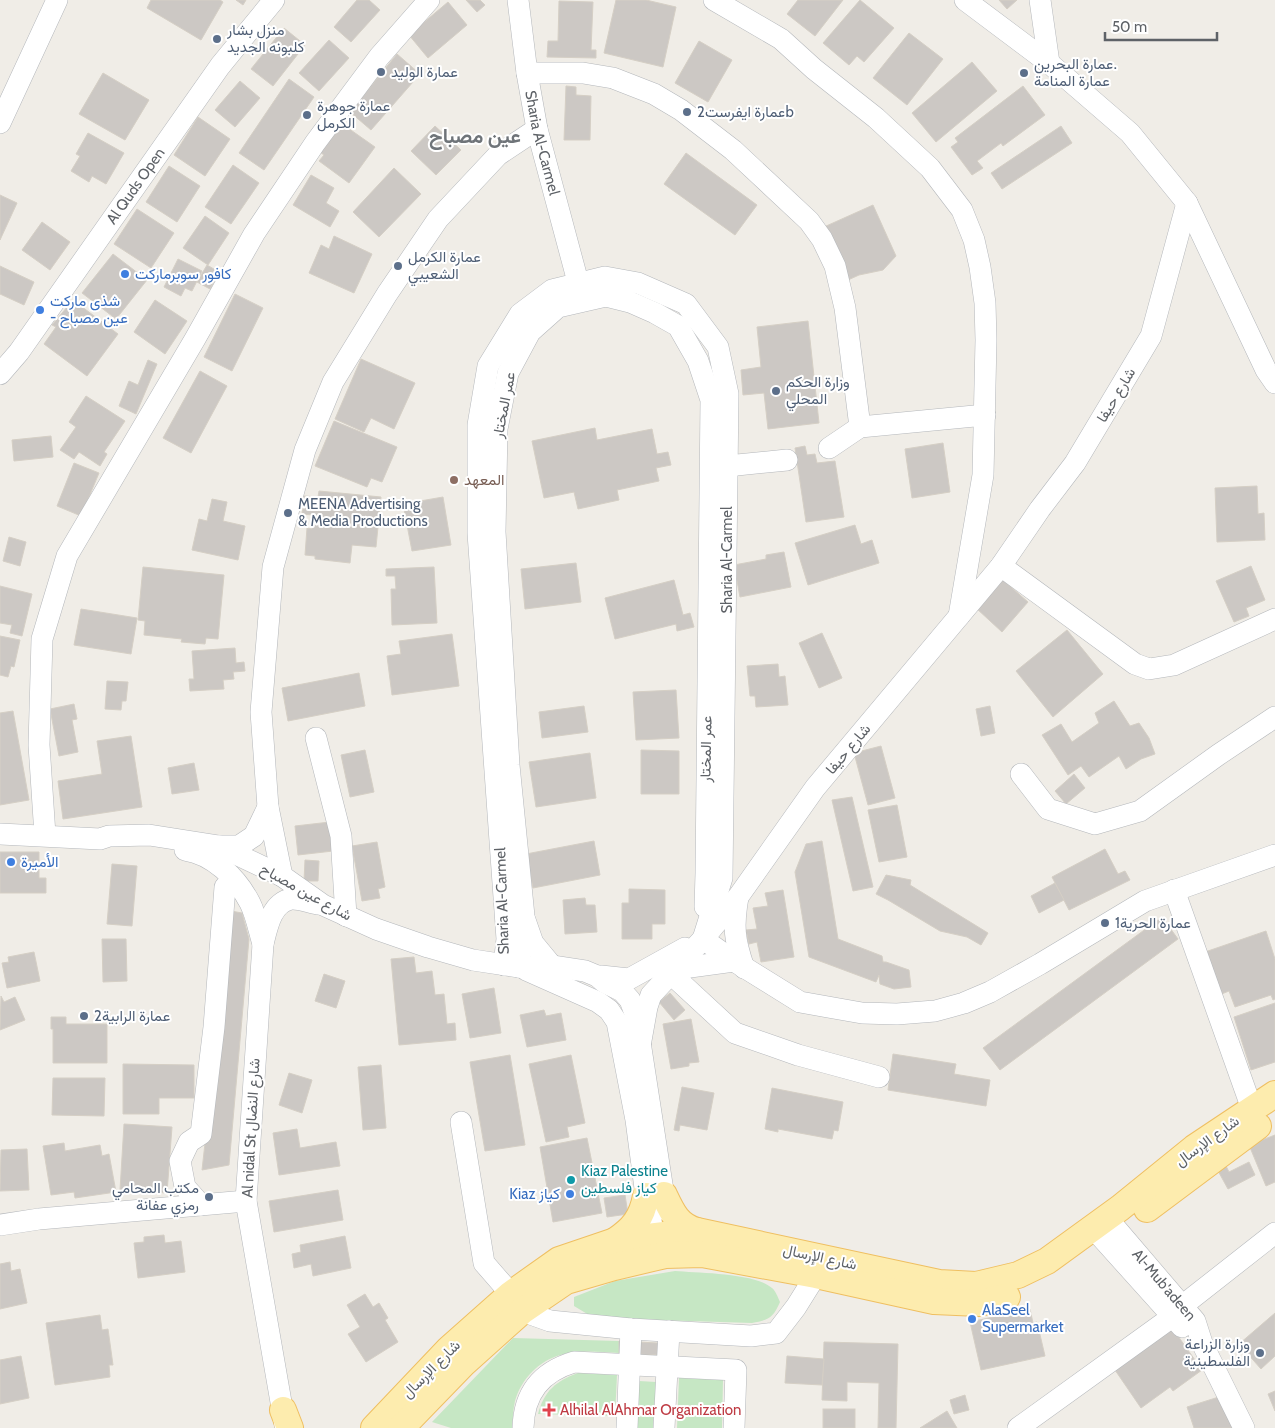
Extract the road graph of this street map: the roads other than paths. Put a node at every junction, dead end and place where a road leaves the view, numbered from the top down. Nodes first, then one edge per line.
1 (57, 0) edge
2 (274, 0) edge
3 (429, 0) edge
4 (518, 0) edge
5 (714, 0) edge
6 (965, 0) edge
7 (1040, 0) edge
8 (1049, 63) junction
9 (527, 73) junction
10 (0, 123) edge
11 (537, 130) junction
12 (1188, 203) junction
13 (580, 292) junction
14 (0, 374) edge
15 (1275, 383) edge
16 (985, 415) junction
17 (860, 427) junction
18 (829, 448) dead end
19 (787, 460) dead end
20 (718, 470) junction
21 (1001, 566) junction
22 (959, 616) junction
23 (1275, 619) edge
24 (1275, 718) edge
25 (316, 738) dead end
26 (1021, 774) dead end
27 (268, 807) junction
28 (0, 834) edge
29 (45, 835) junction
30 (109, 836) junction
31 (219, 846) junction
32 (1275, 855) edge
33 (282, 876) junction
34 (722, 878) junction
35 (225, 887) dead end
36 (744, 888) junction
37 (1174, 890) junction
38 (323, 905) junction
39 (346, 916) junction
40 (524, 916) junction
41 (703, 938) junction
42 (263, 944) junction
43 (739, 964) junction
44 (512, 966) junction
45 (552, 966) junction
46 (670, 974) junction
47 (626, 985) junction
48 (617, 1022) junction
49 (640, 1046) junction
50 (879, 1077) dead end
51 (1275, 1094) edge
52 (1264, 1111) edge
53 (461, 1122) dead end
54 (655, 1196) junction
55 (246, 1201) junction
56 (201, 1205) junction
57 (0, 1224) edge
58 (1106, 1229) junction
59 (697, 1231) junction
60 (1275, 1233) edge
61 (615, 1242) junction
62 (663, 1245) junction
63 (816, 1275) junction
64 (517, 1303) junction
65 (1177, 1312) junction
66 (631, 1329) junction
67 (669, 1331) junction
68 (630, 1365) junction
69 (666, 1366) junction
70 (284, 1424) edge
71 (374, 1428) edge
72 (401, 1428) edge
73 (523, 1428) edge
74 (627, 1428) edge
75 (664, 1428) edge
76 (734, 1428) edge
77 (1018, 1428) edge
78 (1244, 1428) edge

1 - 10 street
2 - 14 street, Al Quds Open
3 - 29 street
4 - 9 street, Sharia Al-Carmel
5 - 16 street
6 - 8 street
7 - 8 street
8 - 12 street
9 - 11 street, Sharia Al-Carmel
9 - 17 street
11 - 13 street, Sharia Al-Carmel
11 - 27 street
12 - 15 street
12 - 21 street, شارع حيفا
13 - 20 street, Sharia Al-Carmel
13 - 40 street, عمر المختار
13 - 44 street, Sharia Al-Carmel
16 - 17 street
16 - 22 street
17 - 18 street
19 - 20 street
20 - 34 street, Sharia Al-Carmel
20 - 41 street, عمر المختار
21 - 22 street, شارع حيفا
21 - 23 street
22 - 36 street, شارع حيفا
24 - 26 street
25 - 39 street
27 - 31 street
27 - 33 street
28 - 29 street, شارع عين مصباح
29 - 30 street, شارع عين مصباح
30 - 31 street, شارع عين مصباح
30 - 42 street
31 - 33 street, شارع عين مصباح
32 - 37 street
33 - 38 street, شارع عين مصباح
34 - 36 street
34 - 41 street, Sharia Al-Carmel
35 - 56 street
36 - 41 street, شارع حيفا
36 - 43 street
37 - 43 street
37 - 52 street
38 - 39 street, شارع عين مصباح
38 - 42 street
39 - 44 street, شارع عين مصباح
40 - 44 street, عمر المختار
40 - 45 street
41 - 43 street
41 - 46 street, شارع حيفا
41 - 47 street
42 - 55 street, Al nidal St شارع النضال
43 - 46 street
44 - 45 street, شارع عين مصباح
44 - 48 street, شارع عين مصباح
45 - 47 street, شارع عين مصباح
46 - 49 street, شارع حيفا
46 - 50 street
47 - 48 street
47 - 49 street
48 - 54 street
49 - 54 street
51 - 52 main road, شارع الإرسال
52 - 58 main road, شارع الإرسال
53 - 64 street
54 - 59 main road
54 - 61 main road
54 - 62 street
55 - 56 street
55 - 70 street, Al nidal St شارع النضال
56 - 57 street
58 - 59 main road, شارع الإرسال
58 - 63 main road, شارع الإرسال
58 - 65 street, Al-Mub'adeen
59 - 62 main road, شارع الإرسال
60 - 65 street
61 - 62 main road, شارع الإرسال
61 - 64 main road, شارع الإرسال
62 - 63 main road, شارع الإرسال
62 - 64 main road, شارع الإرسال
63 - 67 street
64 - 66 street
64 - 71 main road, شارع الإرسال
64 - 72 main road, شارع الإرسال
65 - 77 street
65 - 78 street, Al-Mub'adeen
66 - 67 street
66 - 68 street
67 - 69 street
68 - 69 street
68 - 73 street
68 - 74 street
69 - 75 street
69 - 76 street

